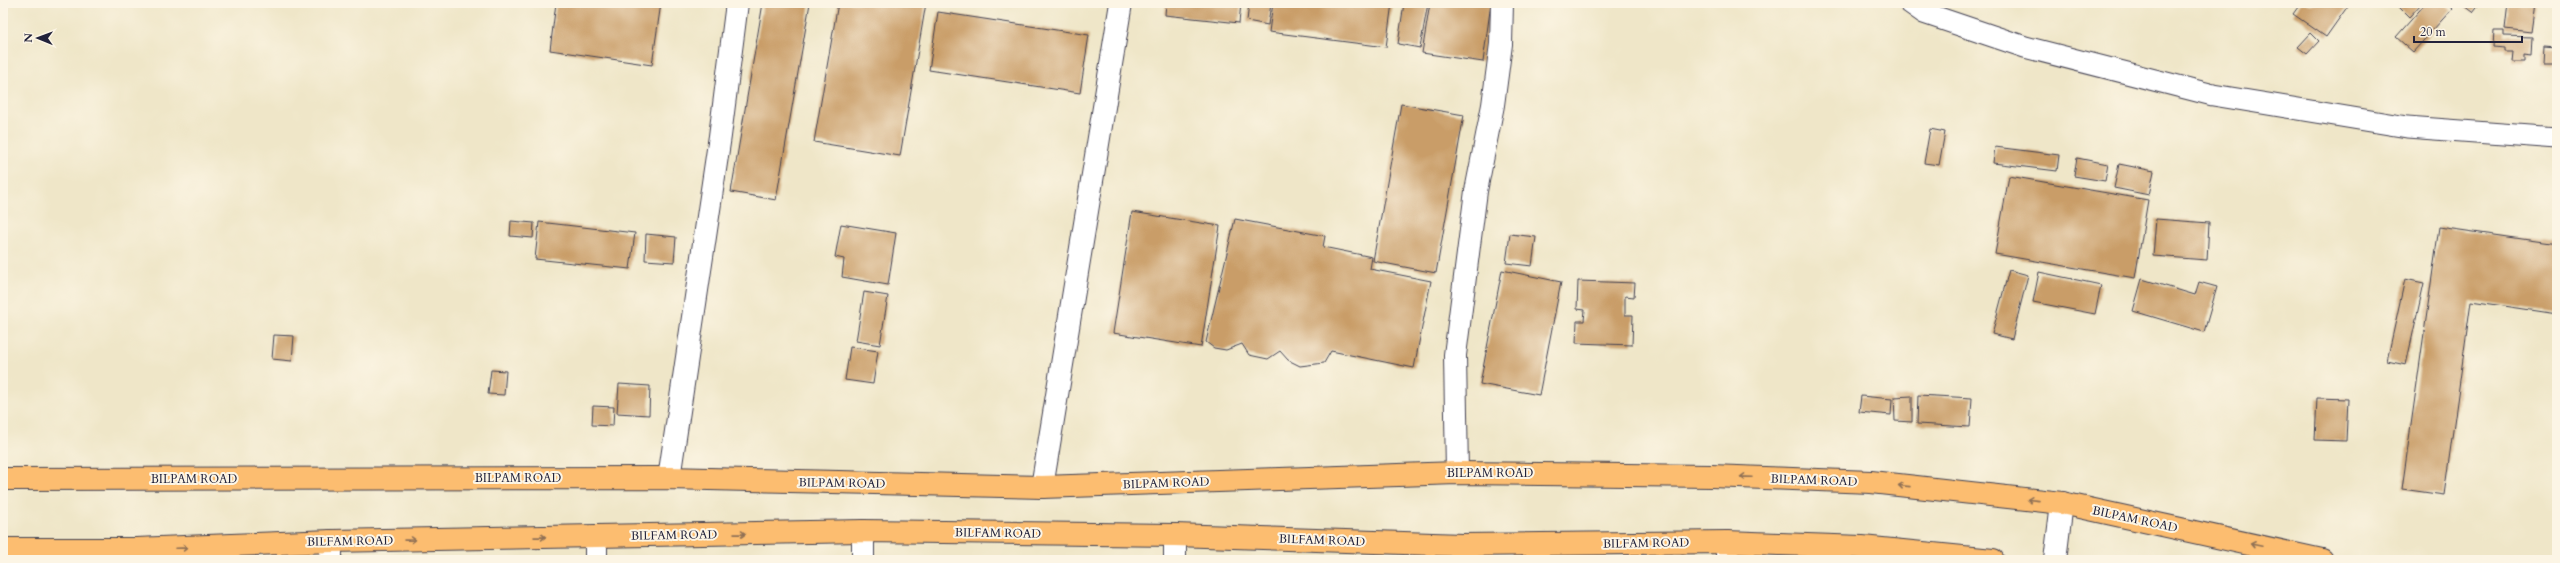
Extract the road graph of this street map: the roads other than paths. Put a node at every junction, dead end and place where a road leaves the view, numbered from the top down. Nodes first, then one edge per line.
1 (737, 3) edge
2 (1121, 3) edge
3 (1502, 3) edge
4 (1910, 3) edge
5 (2557, 138) edge
6 (1457, 473) junction
7 (669, 478) junction
8 (3, 479) edge
9 (1042, 487) junction
10 (2062, 503) junction
11 (863, 531) junction
12 (1175, 535) junction
13 (596, 536) junction
14 (3, 548) edge
15 (331, 551) edge
16 (1727, 551) edge
17 (1461, 552) edge
18 (596, 560) edge
19 (863, 560) edge
20 (1175, 560) edge
21 (1993, 560) edge
22 (2055, 560) edge
23 (2322, 560) edge

1 - 7 street
2 - 9 street
3 - 6 street
4 - 5 lane
6 - 9 main road, BILPAM ROAD
10 -> 6 main road, BILPAM ROAD
7 - 8 main road, BILPAM ROAD
7 - 9 main road, BILPAM ROAD
10 - 22 street
23 -> 10 main road, BILPAM ROAD
11 - 12 main road, BILFAM ROAD
13 -> 11 main road, BILFAM ROAD
11 - 19 street
12 - 17 main road, BILFAM ROAD
12 - 20 street
15 -> 13 main road, BILFAM ROAD
13 - 18 street
14 -> 15 main road, BILFAM ROAD
16 - 17 main road, BILFAM ROAD
16 - 21 main road, BILFAM ROAD

